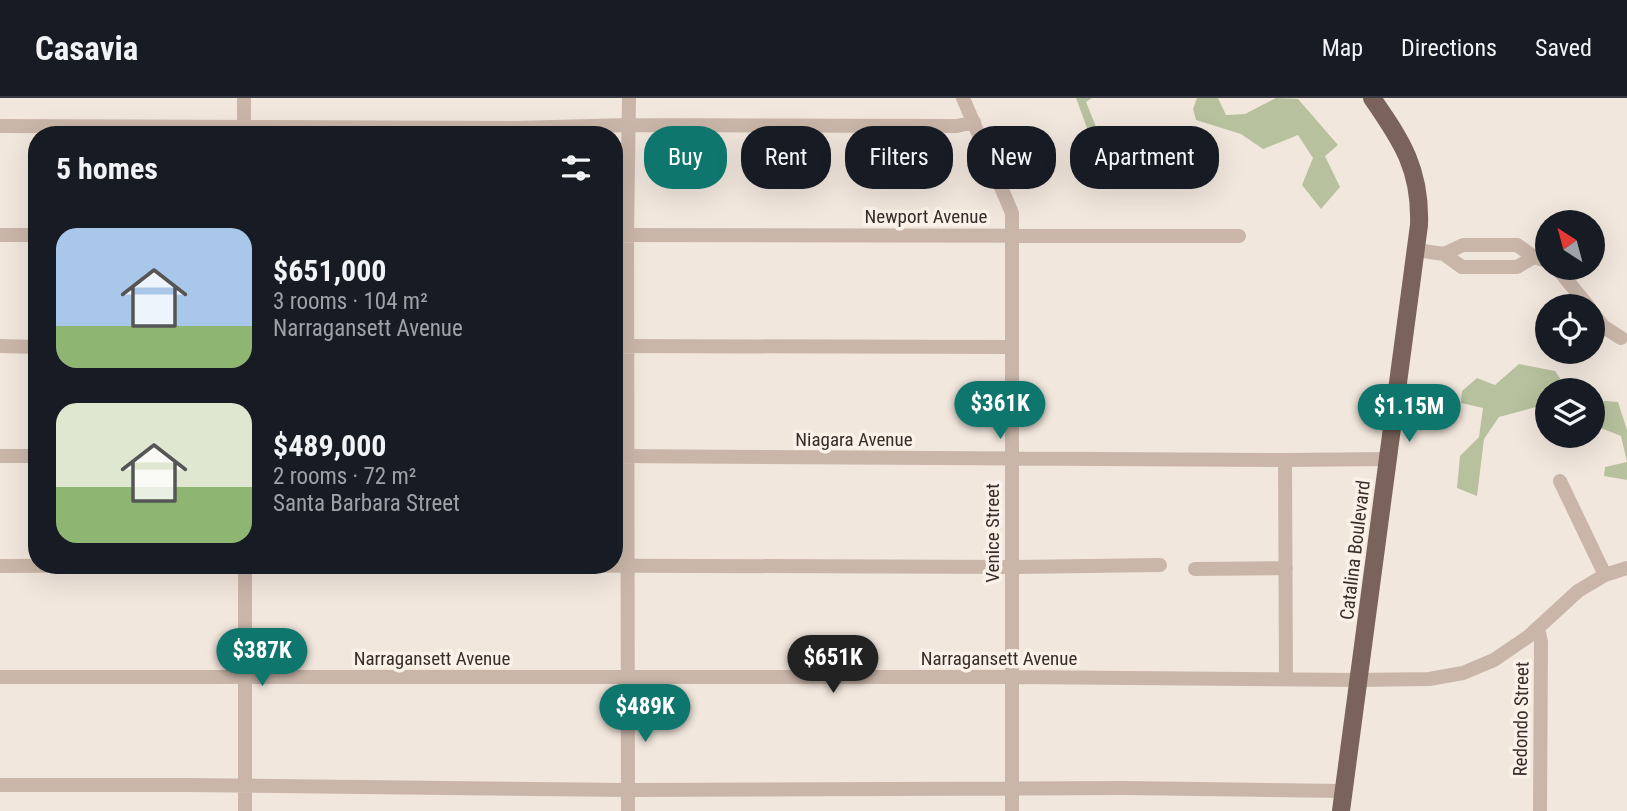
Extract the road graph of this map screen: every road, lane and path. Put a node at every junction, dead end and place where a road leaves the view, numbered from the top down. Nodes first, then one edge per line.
1 (244, 98) edge
2 (629, 98) edge
3 (963, 98) edge
4 (1371, 98) edge
5 (974, 122) junction
6 (629, 125) junction
7 (0, 126) edge
8 (28, 126) edge
9 (244, 126) edge
10 (591, 126) edge
11 (623, 208) edge
12 (0, 235) edge
13 (28, 235) edge
14 (623, 235) edge
15 (1012, 236) junction
16 (1239, 236) dead end
17 (1416, 250) junction
18 (1444, 254) junction
19 (1535, 256) edge
20 (1535, 261) edge
21 (1567, 280) edge
22 (1578, 294) edge
23 (1605, 328) edge
24 (1622, 338) dead end
25 (0, 346) edge
26 (28, 346) edge
27 (623, 346) edge
28 (1012, 347) junction
29 (0, 456) edge
30 (28, 456) edge
31 (623, 456) edge
32 (1012, 458) junction
33 (1388, 459) junction
34 (1285, 460) junction
35 (1560, 481) dead end
36 (623, 484) edge
37 (1160, 565) dead end
38 (0, 566) edge
39 (28, 566) edge
40 (623, 567) edge
41 (629, 567) junction
42 (1012, 567) junction
43 (1286, 568) junction
44 (1627, 568) edge
45 (1195, 569) dead end
46 (245, 574) edge
47 (1605, 575) junction
48 (1538, 628) junction
49 (245, 676) junction
50 (0, 677) edge
51 (1012, 677) junction
52 (628, 678) junction
53 (1286, 679) junction
54 (1359, 680) junction
55 (0, 785) edge
56 (246, 786) junction
57 (1013, 788) junction
58 (628, 790) junction
59 (1343, 791) junction
60 (245, 811) edge
61 (628, 811) edge
62 (1012, 811) edge
63 (1341, 811) edge
64 (1539, 811) edge

1 - 9 street
2 - 6 street
3 - 5 street, Venice Street
4 - 17 main road, Catalina Boulevard
5 - 6 street
5 - 15 street, Venice Street
6 - 10 street
6 - 11 street
7 - 8 street
12 - 13 street
14 - 15 street, Newport Avenue
15 - 16 street, Newport Avenue
15 - 28 street, Venice Street
17 - 18 street
17 - 33 main road, Catalina Boulevard
18 - 19 street
18 - 20 street
21 - 22 street
23 - 24 street
25 - 26 street
27 - 28 street
28 - 32 street, Venice Street
29 - 30 street
31 - 32 street, Niagara Avenue
32 - 34 street, Niagara Avenue
32 - 42 street, Venice Street
33 - 34 street, Niagara Avenue
33 - 54 main road, Catalina Boulevard
34 - 43 street
35 - 47 street
36 - 41 street
37 - 42 street
38 - 39 street
40 - 41 street
41 - 42 street
41 - 52 street
42 - 51 street, Venice Street
43 - 45 street
43 - 53 street
44 - 47 street, Narragansett Avenue
46 - 49 street
47 - 48 street, Narragansett Avenue
48 - 54 street, Narragansett Avenue
48 - 64 street, Redondo Street
49 - 50 street, Narragansett Avenue
49 - 52 street, Narragansett Avenue
49 - 56 street
51 - 52 street, Narragansett Avenue
51 - 53 street, Narragansett Avenue
51 - 57 street, Venice Street
52 - 58 street
53 - 54 street, Narragansett Avenue
54 - 59 main road, Catalina Boulevard
55 - 56 street
56 - 58 street
56 - 60 street
57 - 58 street
57 - 59 street
57 - 62 street, Venice Street
58 - 61 street
59 - 63 main road, Catalina Boulevard

